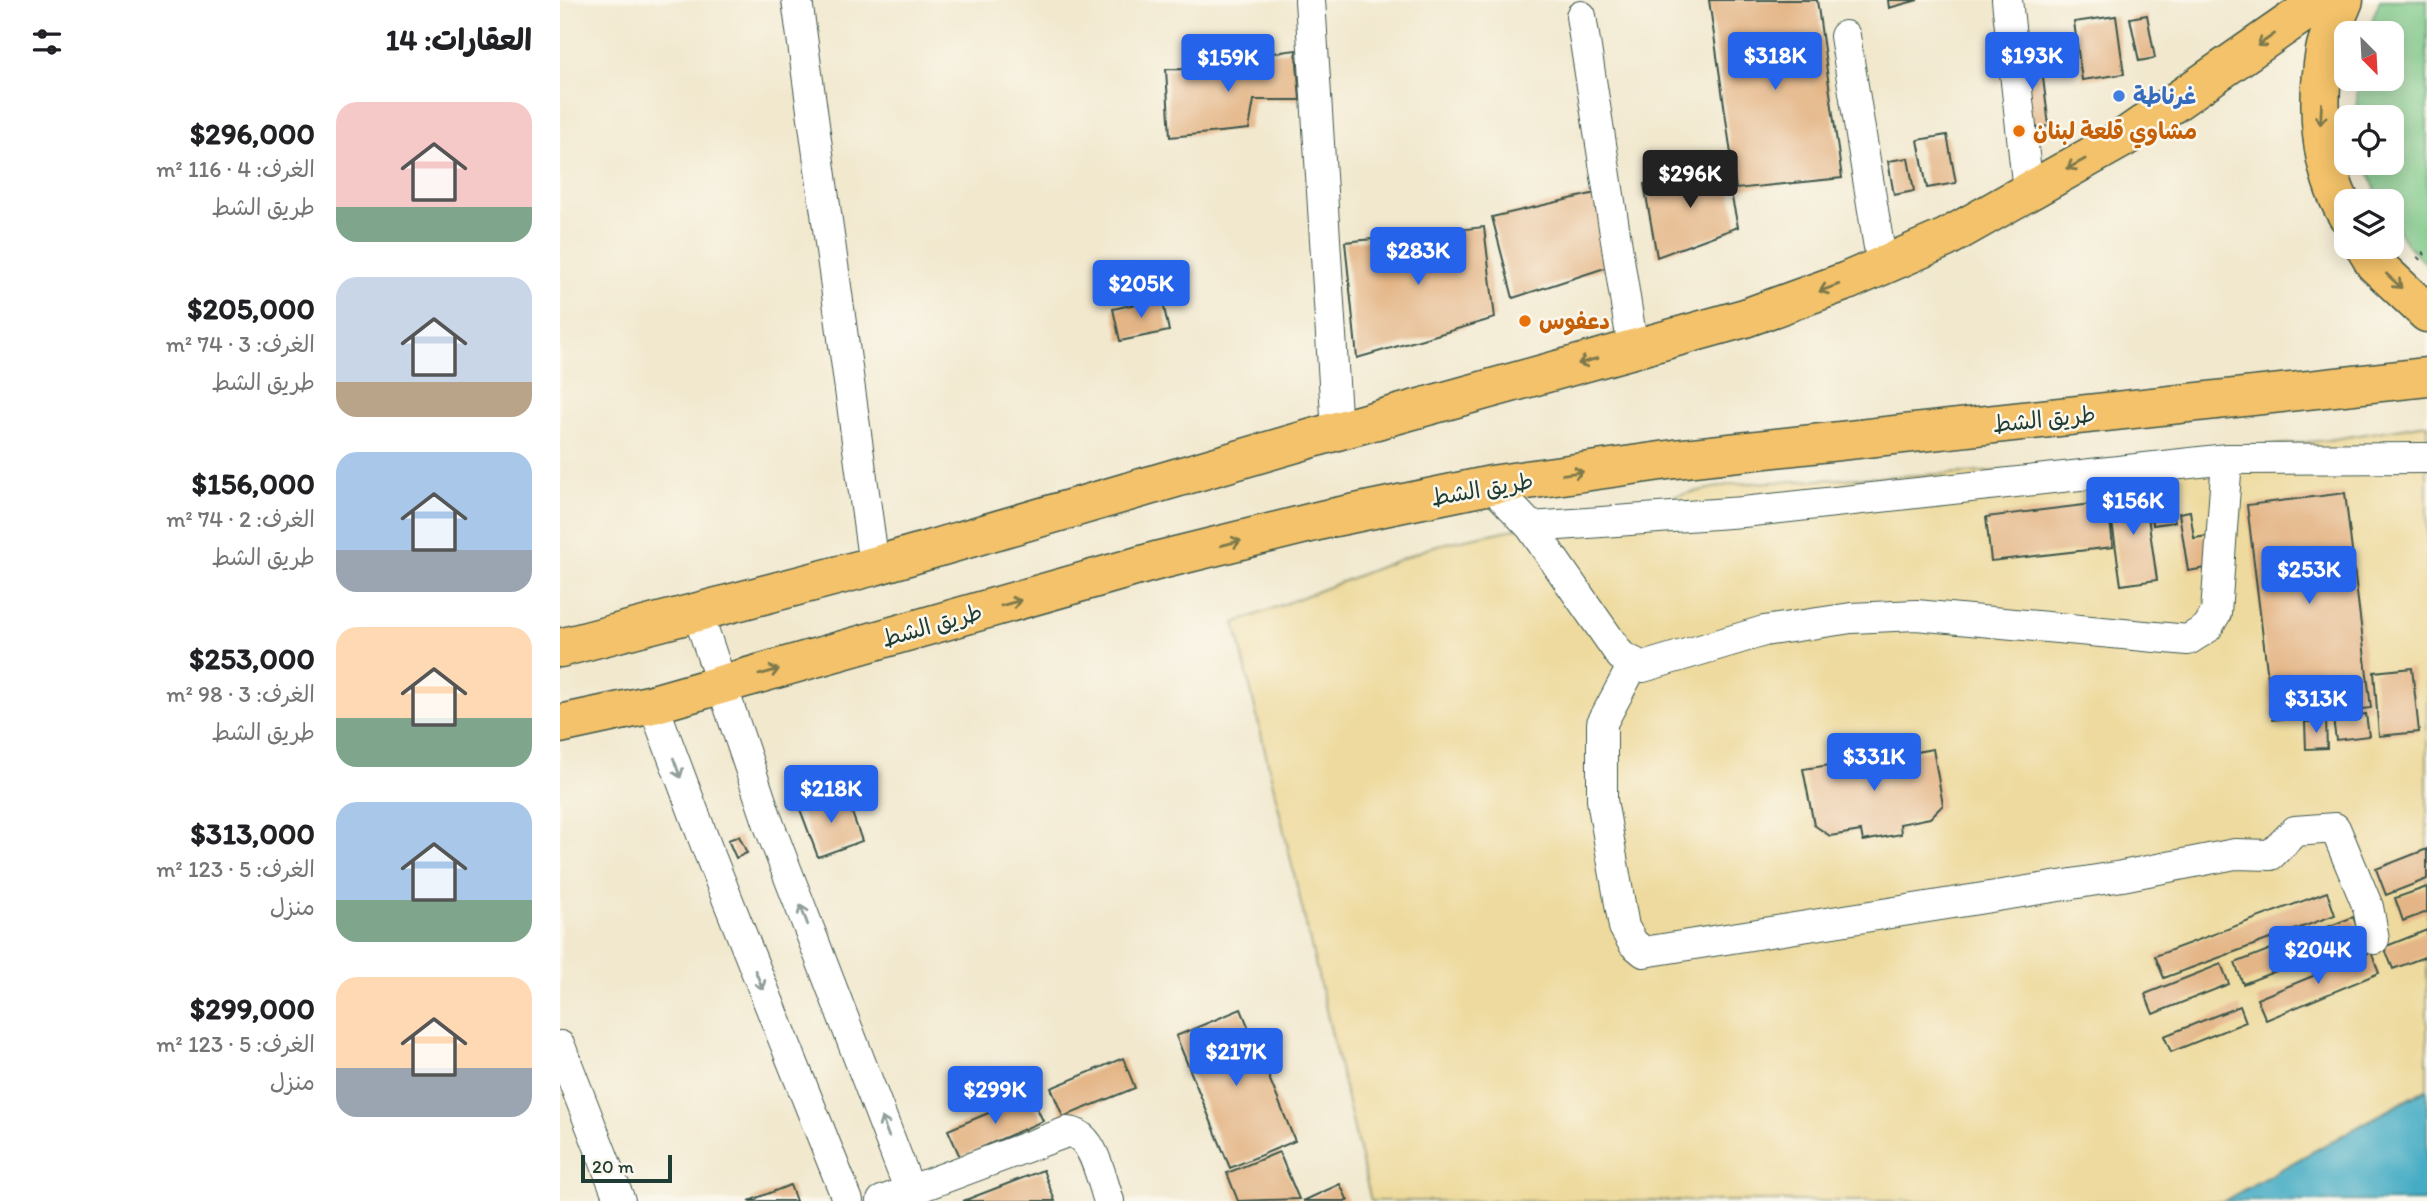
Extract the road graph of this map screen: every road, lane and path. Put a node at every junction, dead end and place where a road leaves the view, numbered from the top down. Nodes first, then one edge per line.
1 (797, 0) edge
2 (1310, 0) edge
3 (2007, 0) edge
4 (2322, 0) edge
5 (2344, 0) edge
6 (1581, 16) dead end
7 (1845, 36) dead end
8 (2335, 189) edge
9 (2028, 191) junction
10 (2372, 259) edge
11 (1882, 266) junction
12 (2427, 313) edge
13 (1633, 349) junction
14 (2427, 377) edge
15 (1337, 431) junction
16 (2427, 458) edge
17 (2227, 459) junction
18 (1491, 485) junction
19 (1531, 527) junction
20 (874, 566) junction
21 (698, 614) junction
22 (560, 648) edge
23 (1634, 663) junction
24 (721, 685) junction
25 (653, 704) junction
26 (560, 724) edge
27 (2374, 939) dead end
28 (560, 1046) edge
29 (910, 1191) junction
30 (620, 1201) edge
31 (848, 1201) edge
32 (882, 1201) edge
33 (1109, 1201) edge

1 - 20 street
2 - 15 street
3 - 9 street
4 -> 9 highway
5 -> 8 highway
6 - 13 street
7 - 11 street
9 - 11 highway
10 -> 12 highway
11 -> 13 highway
13 -> 15 highway
18 -> 14 highway, طريق الشط
15 - 20 highway
16 - 17 street
17 - 19 street
17 - 23 street
18 - 19 street
24 -> 18 highway, طريق الشط
19 - 23 street
20 - 21 highway
21 - 22 highway
21 - 24 street
23 - 27 street
24 - 25 highway, طريق الشط
29 -> 24 street
25 - 26 highway, طريق الشط
25 -> 31 street
28 - 30 street
29 - 32 street
29 - 33 street

